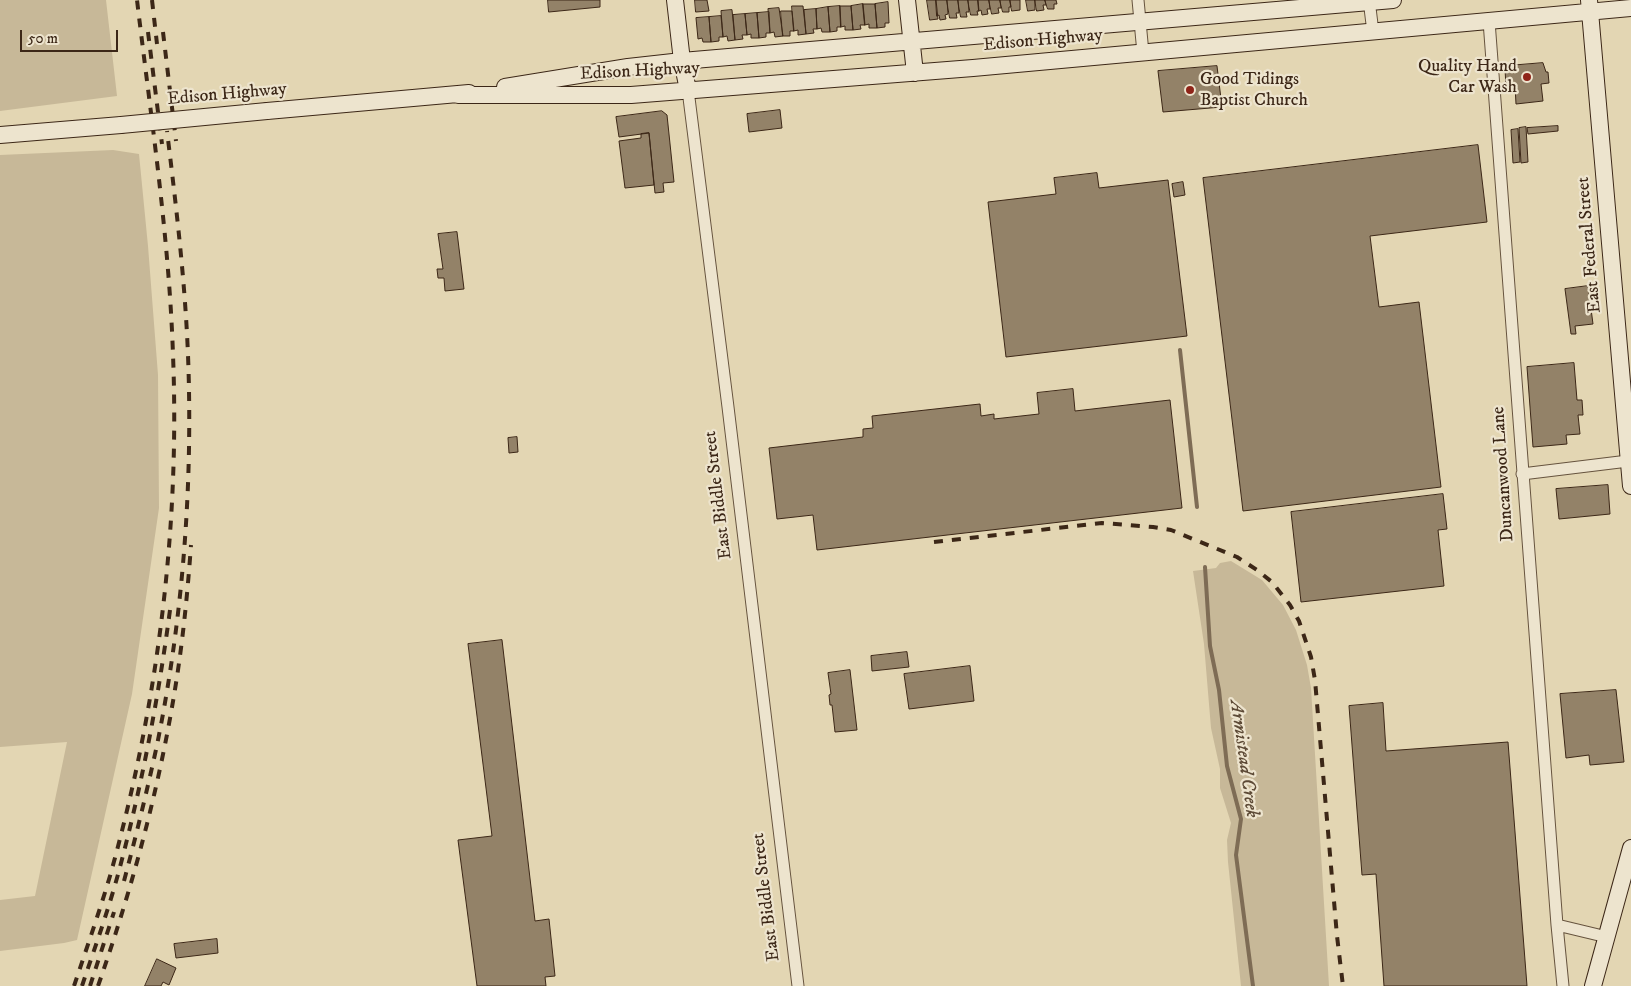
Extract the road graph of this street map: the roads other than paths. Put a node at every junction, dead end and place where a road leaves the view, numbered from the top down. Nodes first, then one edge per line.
1 (675, 0) edge
2 (907, 0) edge
3 (1138, 0) edge
4 (1393, 0) edge
5 (1369, 1) edge
6 (1590, 6) edge
7 (1631, 8) edge
8 (1489, 21) junction
9 (1140, 22) junction
10 (1373, 32) junction
11 (912, 42) junction
12 (1143, 52) junction
13 (682, 61) junction
14 (915, 72) junction
15 (688, 90) junction
16 (458, 94) junction
17 (0, 135) edge
18 (1628, 461) junction
19 (1522, 474) junction
20 (1631, 486) edge
21 (1631, 848) edge
22 (1556, 925) junction
23 (1607, 937) junction
24 (798, 986) edge
25 (1563, 986) edge
26 (1593, 986) edge

1 - 13 main road, East Biddle Street
2 - 11 main road
3 - 9 street
4 - 5 main road, Edison Highway
5 - 9 main road, Edison Highway
5 - 10 street
6 - 7 main road, Edison Highway
6 - 8 main road, Edison Highway
6 - 18 main road, East Federal Street
8 - 10 main road, Edison Highway
8 - 19 street, Duncanwood Lane
9 - 11 main road, Edison Highway
9 - 12 street
10 - 12 main road, Edison Highway
11 - 13 main road, Edison Highway
11 - 14 main road
12 - 14 main road, Edison Highway
13 - 15 main road, East Biddle Street
13 - 16 main road, Edison Highway
14 - 15 main road, Edison Highway
15 - 16 main road, Edison Highway
15 - 24 street, East Biddle Street
16 - 17 main road, Edison Highway, bridge
18 - 19 street
18 - 20 main road, East Federal Street
19 - 22 street, Duncanwood Lane
21 - 23 main road
22 - 23 street
22 - 25 street, Duncanwood Lane
23 - 26 main road

